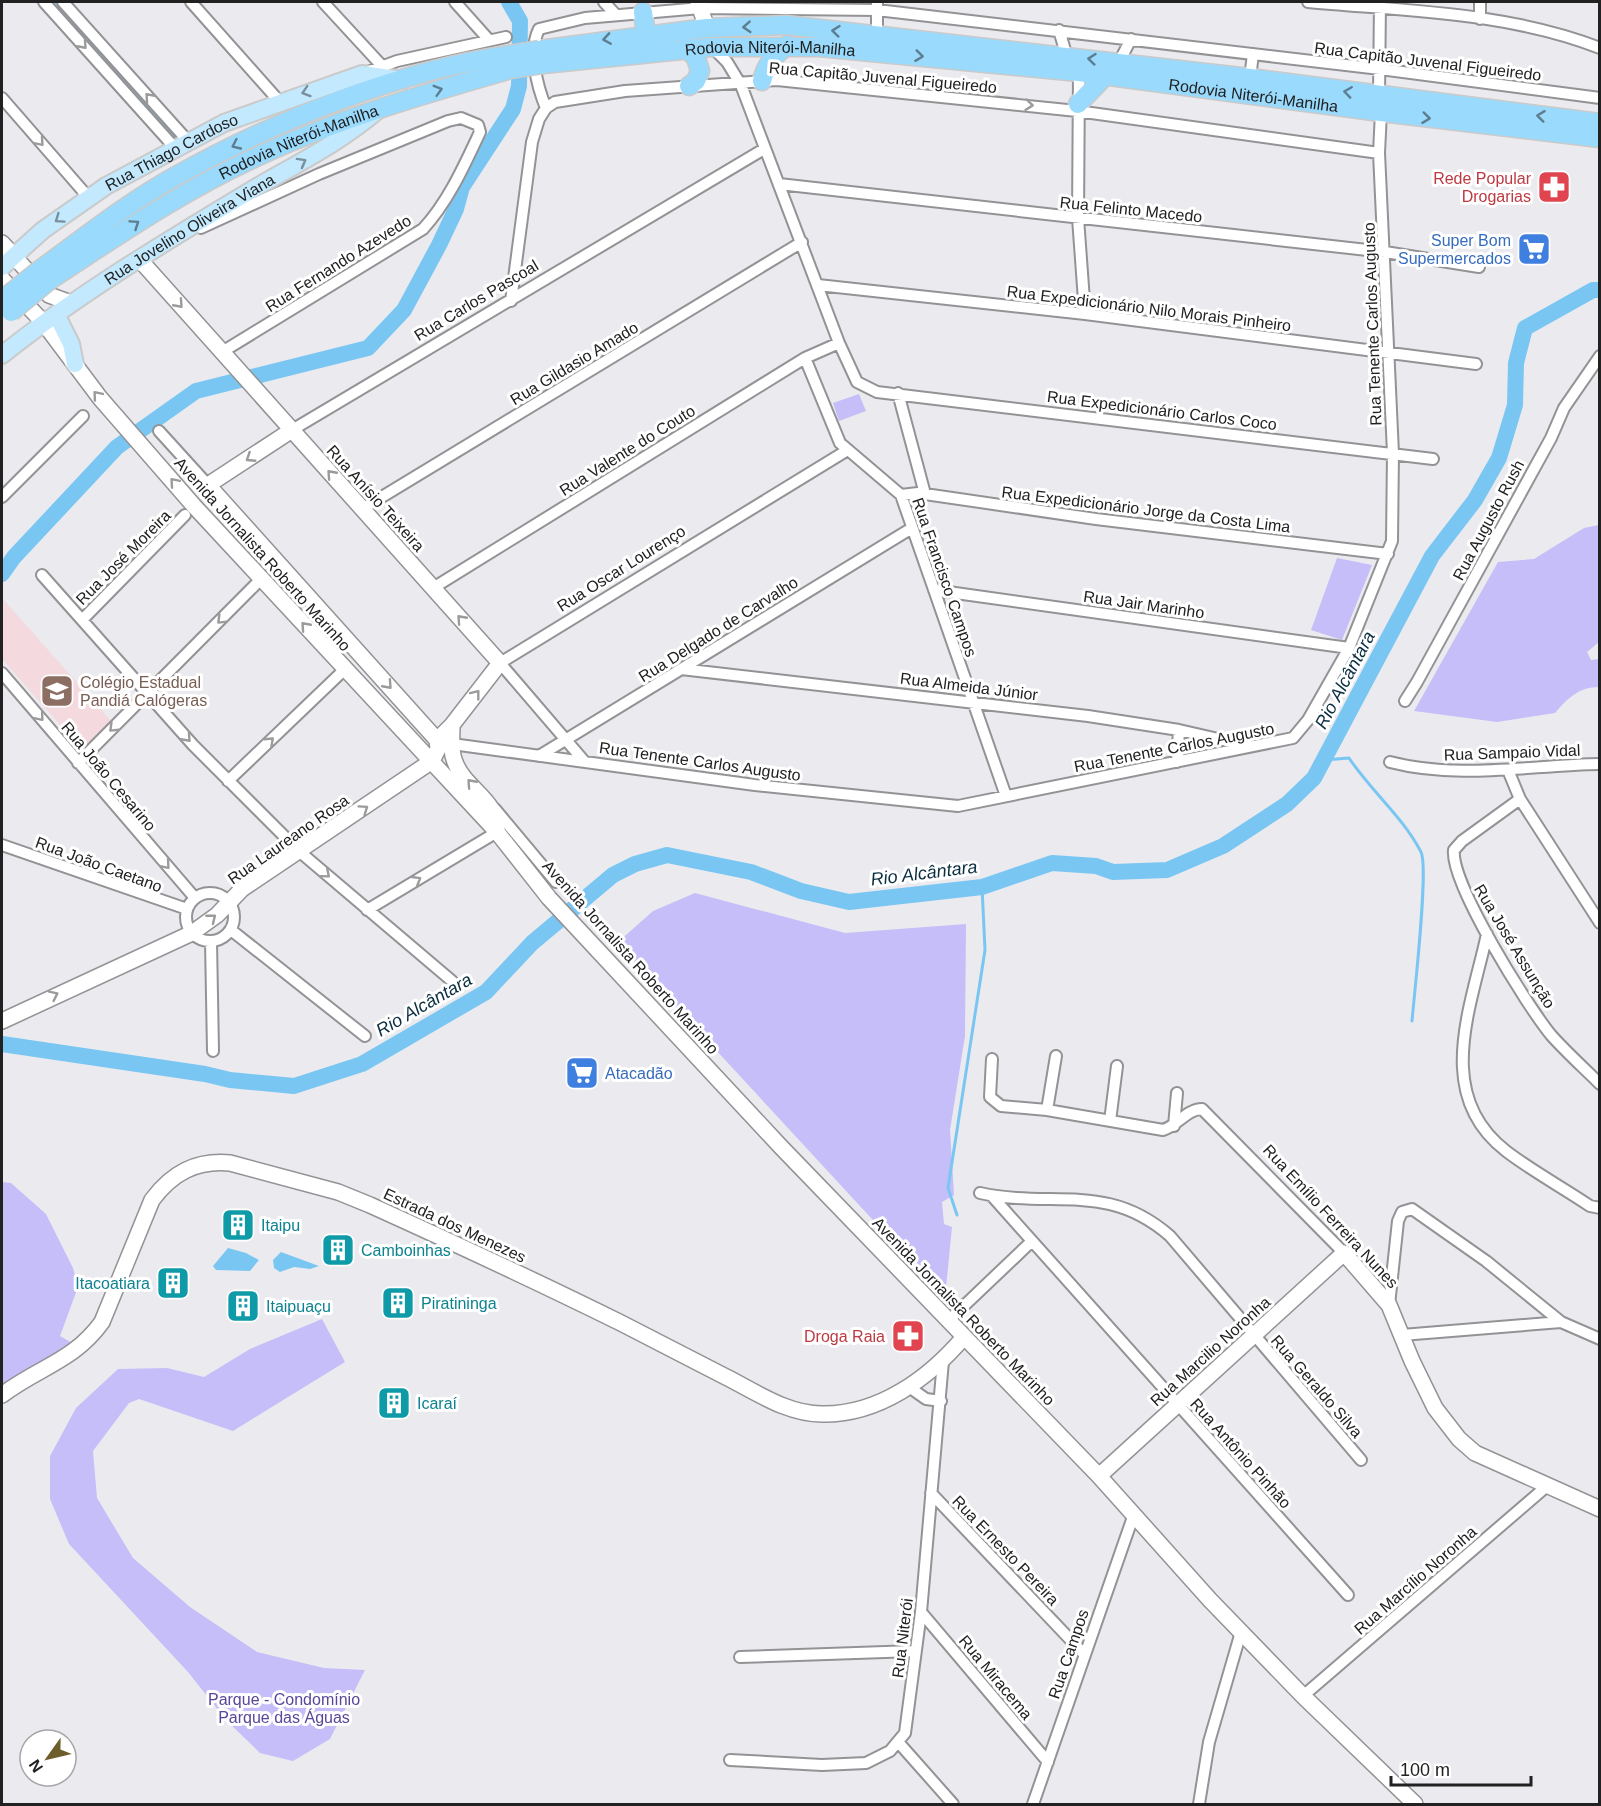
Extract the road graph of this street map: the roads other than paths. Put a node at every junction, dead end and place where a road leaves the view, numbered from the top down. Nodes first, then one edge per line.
1 (44, 2) edge
2 (63, 2) edge
3 (191, 2) edge
4 (323, 2) edge
5 (455, 2) edge
6 (604, 2) edge
7 (1308, 2) edge
8 (1480, 2) edge
9 (699, 4) edge
10 (1380, 5) edge
11 (877, 6) edge
12 (643, 12) junction
13 (616, 15) junction
14 (1480, 19) junction
15 (707, 28) junction
16 (1059, 30) junction
17 (877, 34) junction
18 (646, 35) junction
19 (506, 37) dead end
20 (1131, 39) junction
21 (489, 40) junction
22 (787, 45) junction
23 (711, 46) junction
24 (687, 48) junction
25 (1599, 48) edge
26 (1253, 54) junction
27 (541, 57) junction
28 (1067, 57) junction
29 (510, 62) junction
30 (1119, 62) junction
31 (382, 66) junction
32 (1380, 69) junction
33 (1079, 72) junction
34 (362, 74) junction
35 (1105, 76) junction
36 (1250, 78) junction
37 (403, 80) junction
38 (762, 81) junction
39 (741, 85) junction
40 (689, 86) junction
41 (2, 98) edge
42 (1599, 98) edge
43 (279, 101) junction
44 (1380, 104) junction
45 (382, 106) junction
46 (1077, 107) junction
47 (546, 108) junction
48 (1599, 123) edge
49 (1599, 138) edge
50 (182, 145) junction
51 (764, 149) junction
52 (1379, 153) junction
53 (779, 184) junction
54 (89, 198) junction
55 (1078, 218) junction
56 (174, 238) junction
57 (802, 242) junction
58 (2, 243) edge
59 (1385, 252) junction
60 (6, 260) edge
61 (140, 260) junction
62 (1479, 267) dead end
63 (46, 274) junction
64 (2, 279) edge
65 (818, 285) junction
66 (511, 301) junction
67 (71, 303) junction
68 (5, 311) edge
69 (1085, 314) junction
70 (49, 318) junction
71 (839, 343) junction
72 (222, 352) junction
73 (1388, 352) junction
74 (2, 355) edge
75 (1599, 356) edge
76 (805, 358) junction
77 (75, 364) joint
78 (1476, 364) dead end
79 (893, 393) junction
80 (83, 416) dead end
81 (292, 430) junction
82 (159, 431) dead end
83 (846, 451) junction
84 (1393, 453) junction
85 (1433, 459) dead end
86 (208, 485) junction
87 (925, 494) junction
88 (901, 495) junction
89 (2, 497) edge
90 (362, 509) junction
91 (185, 515) dead end
92 (912, 528) junction
93 (1388, 554) junction
94 (42, 575) dead end
95 (262, 578) junction
96 (433, 588) junction
97 (934, 590) junction
98 (81, 620) junction
99 (1349, 648) junction
100 (360, 654) junction
101 (500, 663) junction
102 (344, 669) junction
103 (681, 669) junction
104 (2, 673) edge
105 (148, 694) junction
106 (1405, 700) dead end
107 (972, 701) junction
108 (453, 725) joint
109 (1179, 730) junction
110 (567, 739) junction
111 (445, 742) junction
112 (1252, 747) junction
113 (539, 756) junction
114 (584, 761) junction
115 (432, 762) junction
116 (1177, 762) junction
117 (1390, 762) dead end
118 (78, 763) junction
119 (1599, 764) edge
120 (1508, 770) junction
121 (228, 781) junction
122 (1006, 796) junction
123 (1520, 799) junction
124 (489, 802) junction
125 (497, 832) junction
126 (2, 845) edge
127 (300, 852) junction
128 (556, 882) dead end
129 (195, 898) junction
130 (230, 902) junction
131 (187, 909) junction
132 (367, 910) junction
133 (1599, 922) edge
134 (231, 930) junction
135 (192, 933) junction
136 (1487, 934) junction
137 (211, 941) junction
138 (452, 981) dead end
139 (2, 1021) edge
140 (365, 1036) dead end
141 (213, 1051) dead end
142 (1056, 1056) dead end
143 (992, 1059) dead end
144 (1117, 1066) dead end
145 (1599, 1084) edge
146 (1177, 1093) dead end
147 (1047, 1110) junction
148 (1110, 1121) junction
149 (1173, 1126) junction
150 (980, 1193) dead end
151 (992, 1196) junction
152 (1599, 1208) edge
153 (1032, 1241) junction
154 (1344, 1253) junction
155 (1389, 1305) junction
156 (948, 1321) junction
157 (1561, 1322) junction
158 (1402, 1335) junction
159 (964, 1336) junction
160 (1253, 1336) junction
161 (1599, 1339) edge
162 (943, 1361) junction
163 (909, 1387) junction
164 (2, 1395) edge
165 (941, 1401) junction
166 (1178, 1405) junction
167 (1361, 1460) dead end
168 (1099, 1476) junction
169 (1547, 1486) junction
170 (931, 1493) junction
171 (1599, 1509) edge
172 (1134, 1514) junction
173 (1348, 1595) dead end
174 (921, 1612) junction
175 (1241, 1632) junction
176 (914, 1651) junction
177 (1084, 1654) junction
178 (740, 1657) dead end
179 (1303, 1696) junction
180 (898, 1743) junction
181 (730, 1760) dead end
182 (1048, 1762) junction
183 (953, 1804) edge
184 (1033, 1804) edge
185 (1199, 1804) edge
186 (1415, 1804) edge

1 -> 50 street
50 -> 2 street
3 - 43 street
4 - 31 street
5 - 21 street
6 - 13 street
7 - 10 street
8 - 14 street
9 - 11 street, Rua Capitão Juvenal Figueiredo
9 - 12 street, Rua Capitão Juvenal Figueiredo
9 - 15 main road
10 - 14 street
10 - 32 street, Rua Tenente Carlos Augusto
11 - 16 street, Rua Capitão Juvenal Figueiredo
11 - 17 street
12 - 13 street, Rua Capitão Juvenal Figueiredo
12 - 18 highway
13 - 47 street, Rua Capitão Juvenal Figueiredo
14 - 25 street
17 -> 15 highway, Rodovia Niterói-Manilha
15 - 18 highway, Rodovia Niterói-Manilha
16 - 20 street, Rua Capitão Juvenal Figueiredo
16 - 28 street
17 - 28 highway, Rodovia Niterói-Manilha
18 -> 27 highway, Rodovia Niterói-Manilha
19 - 21 street
20 - 26 street, Rua Capitão Juvenal Figueiredo
20 - 30 street
21 - 31 street, Rua Thiago Cardoso
22 - 23 highway, Rodovia Niterói-Manilha
22 -> 33 highway, Rodovia Niterói-Manilha
22 - 38 highway
23 - 24 highway, Rodovia Niterói-Manilha
23 - 39 street
24 - 27 highway, Rodovia Niterói-Manilha
24 - 40 highway
26 - 32 street, Rua Capitão Juvenal Figueiredo
26 - 36 street
27 - 29 highway, Rodovia Niterói-Manilha, bridge
30 -> 28 highway, Rodovia Niterói-Manilha
29 - 37 highway, Rodovia Niterói-Manilha
45 -> 29 highway, Rodovia Niterói-Manilha
30 - 36 highway, Rodovia Niterói-Manilha
31 - 34 street, Rua Thiago Cardoso
32 - 42 street, Rua Capitão Juvenal Figueiredo
32 - 44 street, Rua Tenente Carlos Augusto
33 - 35 highway, Rodovia Niterói-Manilha
33 - 46 street
34 - 37 main road, Rua Thiago Cardoso
34 -> 43 main road, Rua Thiago Cardoso
35 - 44 highway, Rodovia Niterói-Manilha
35 - 46 highway
44 -> 36 highway, Rodovia Niterói-Manilha
37 -> 63 highway, Rodovia Niterói-Manilha
38 - 39 street, Rua Capitão Juvenal Figueiredo
38 -> 46 street, Rua Capitão Juvenal Figueiredo
39 - 40 street, Rua Capitão Juvenal Figueiredo
39 - 51 street
40 - 47 street, Rua Capitão Juvenal Figueiredo
41 -> 54 street
43 - 50 main road, Rua Thiago Cardoso
48 -> 44 highway, Rodovia Niterói-Manilha
44 -> 49 highway, Rodovia Niterói-Manilha
44 - 52 street, Rua Tenente Carlos Augusto
56 -> 45 main road, Rua Jovelino Oliveira Viana
63 -> 45 highway, Rodovia Niterói-Manilha
46 - 52 street, Rua Capitão Juvenal Figueiredo
46 - 55 street
47 - 66 street
50 - 54 main road, Rua Thiago Cardoso
51 - 53 street
51 - 66 street, Rua Carlos Pascoal
52 - 59 street, Rua Tenente Carlos Augusto
53 - 55 street, Rua Felinto Macedo
53 - 57 street
54 -> 60 main road, Rua Thiago Cardoso
55 - 59 street, Rua Felinto Macedo
55 - 69 street
56 - 61 main road, Rua Jovelino Oliveira Viana
56 - 72 street, Rua Fernando Azevedo
57 - 65 street
57 - 90 street, Rua Gildasio Amado
58 - 60 main road
59 - 62 street, Rua Felinto Macedo
59 - 73 street, Rua Tenente Carlos Augusto
60 - 67 main road
60 - 70 main road
61 - 67 main road, Rua Jovelino Oliveira Viana
61 -> 72 main road, Rua Anísio Teixeira
63 - 68 highway, Rodovia Niterói-Manilha, bridge
64 - 70 main road
65 - 69 street, Rua Expedicionário Nilo Morais Pinheiro
65 - 71 street
66 - 81 street, Rua Carlos Pascoal
67 - 70 main road, Rua Jovelino Oliveira Viana
69 - 73 street, Rua Expedicionário Nilo Morais Pinheiro
70 - 74 main road, Rua Jovelino Oliveira Viana
70 - 77 main road
71 - 76 street, Rua Valente do Couto
71 - 79 street
72 - 81 main road, Rua Anísio Teixeira
73 - 78 street, Rua Expedicionário Nilo Morais Pinheiro
73 - 84 street, Rua Tenente Carlos Augusto
75 - 106 street, Rua Augusto Rush
76 - 83 street, Rua Francisco Campos
76 - 96 street, Rua Valente do Couto
95 -> 77 main road, Avenida Jornalista Roberto Marinho
79 - 84 street, Rua Expedicionário Carlos Coco
79 - 87 street, Rua Francisco Campos
80 - 89 street
81 -> 86 main road, Rua Carlos Pascoal
90 -> 81 main road, Rua Anísio Teixeira
82 - 86 street, Avenida Jornalista Roberto Marinho
83 - 88 street, Rua Francisco Campos
83 - 101 street, Rua Oscar Lourenço
84 - 85 street, Rua Expedicionário Carlos Coco
84 - 93 street, Rua Tenente Carlos Augusto
86 - 100 main road, Avenida Jornalista Roberto Marinho
87 - 88 street, Rua Expedicionário Jorge da Costa Lima
87 - 93 street, Rua Expedicionário Jorge da Costa Lima
88 - 92 street, Rua Francisco Campos
90 - 96 main road, Rua Anísio Teixeira
91 - 98 street, Rua José Moreira
92 - 97 street, Rua Francisco Campos
92 - 103 street, Rua Delgado de Carvalho
93 - 99 street, Rua Tenente Carlos Augusto
94 - 98 street
102 -> 95 main road, Avenida Jornalista Roberto Marinho
95 -> 105 street
101 -> 96 main road, Rua Anísio Teixeira
97 - 99 street, Rua Jair Marinho
97 - 107 street, Rua Francisco Campos
98 - 105 street
99 - 112 street, Rua Tenente Carlos Augusto
100 - 102 main road
100 -> 111 main road, Avenida Jornalista Roberto Marinho
108 -> 101 main road, Rua Oscar Lourenço
101 - 110 street, Rua Anísio Teixeira
102 - 115 main road, Avenida Jornalista Roberto Marinho
121 -> 102 street
103 - 107 street, Rua Almeida Júnior
103 - 110 street, Rua Delgado de Carvalho
104 -> 118 street, Rua João Cesarino
105 -> 118 street
105 -> 121 street
107 - 109 street, Rua Almeida Júnior
107 - 122 street, Rua Francisco Campos
108 - 111 main road, Avenida Jornalista Roberto Marinho
109 - 112 street, Rua Almeida Júnior
109 - 116 street
110 - 113 street, Rua Delgado de Carvalho
110 - 114 street, Rua Anísio Teixeira
111 - 113 street, Rua Tenente Carlos Augusto
111 - 115 main road, Avenida Jornalista Roberto Marinho
124 -> 111 main road, Avenida Jornalista Roberto Marinho
112 - 116 street, Rua Tenente Carlos Augusto
113 - 114 street, Rua Tenente Carlos Augusto
114 - 122 street, Rua Tenente Carlos Augusto
115 - 125 main road, Avenida Jornalista Roberto Marinho
127 -> 115 main road, Rua Laureano Rosa
116 - 122 street, Rua Tenente Carlos Augusto
117 - 120 street, Rua Sampaio Vidal
118 -> 129 street, Rua João Cesarino
119 - 120 street, Rua Sampaio Vidal
120 - 123 street
121 - 127 street
123 - 133 street
123 - 136 street, Rua José Assunção
124 - 125 main road, Avenida Jornalista Roberto Marinho
124 - 128 street, Avenida Jornalista Roberto Marinho
132 -> 125 street
125 - 156 main road, Avenida Jornalista Roberto Marinho
126 - 131 street, Rua João Caetano
127 - 130 main road, Rua Laureano Rosa
127 -> 132 street
129 - 130 street
129 - 131 street
130 - 134 street
135 -> 130 main road, Rua Laureano Rosa
131 - 135 street
132 - 138 street
134 - 137 street
134 - 140 street
135 - 137 street
139 -> 135 main road, Rua Laureano Rosa
136 - 145 street, Rua José Assunção
136 - 152 street
137 - 141 street
142 - 147 street
143 - 147 street
144 - 148 street
146 - 149 street
147 - 148 street
148 - 149 street
149 - 154 street, Rua Emílio Ferreira Nunes
150 - 151 street, Rua Geraldo Silva
151 - 153 street, Rua Antônio Pinhão
151 - 160 street, Rua Geraldo Silva
153 - 156 street
153 - 166 street, Rua Antônio Pinhão
154 - 155 main road, Rua Emílio Ferreira Nunes
154 - 160 main road, Rua Marcilio Noronha
155 - 157 street
155 - 158 main road, Rua Emílio Ferreira Nunes
156 - 159 main road, Avenida Jornalista Roberto Marinho
157 - 158 street
157 - 161 street
158 - 169 main road, Rua Emílio Ferreira Nunes
159 - 162 main road, Estrada dos Menezes
159 - 168 main road, Avenida Jornalista Roberto Marinho
160 - 166 main road, Rua Marcilio Noronha
160 - 167 street, Rua Geraldo Silva
162 - 163 main road, Estrada dos Menezes
162 - 165 street, Rua Niterói
163 - 164 main road, Estrada dos Menezes
163 - 165 street
165 - 170 street, Rua Niterói
166 - 168 main road, Rua Marcilio Noronha
166 - 173 street, Rua Antônio Pinhão
168 - 172 main road, Avenida Jornalista Roberto Marinho
169 - 171 main road, Rua Emílio Ferreira Nunes
169 - 179 street, Rua Marcílio Noronha
170 - 174 street, Rua Niterói
170 - 177 street, Rua Ernesto Pereira
172 - 175 main road, Avenida Jornalista Roberto Marinho
172 - 177 street, Rua Campos
174 - 176 street, Rua Niterói
174 - 182 street, Rua Miracema
175 - 179 main road, Avenida Jornalista Roberto Marinho
175 - 185 street
176 - 178 street
176 - 180 street, Rua Niterói
177 - 182 street, Rua Campos
179 - 186 main road, Avenida Jornalista Roberto Marinho
180 - 181 street
180 - 183 street
182 - 184 street, Rua Campos

